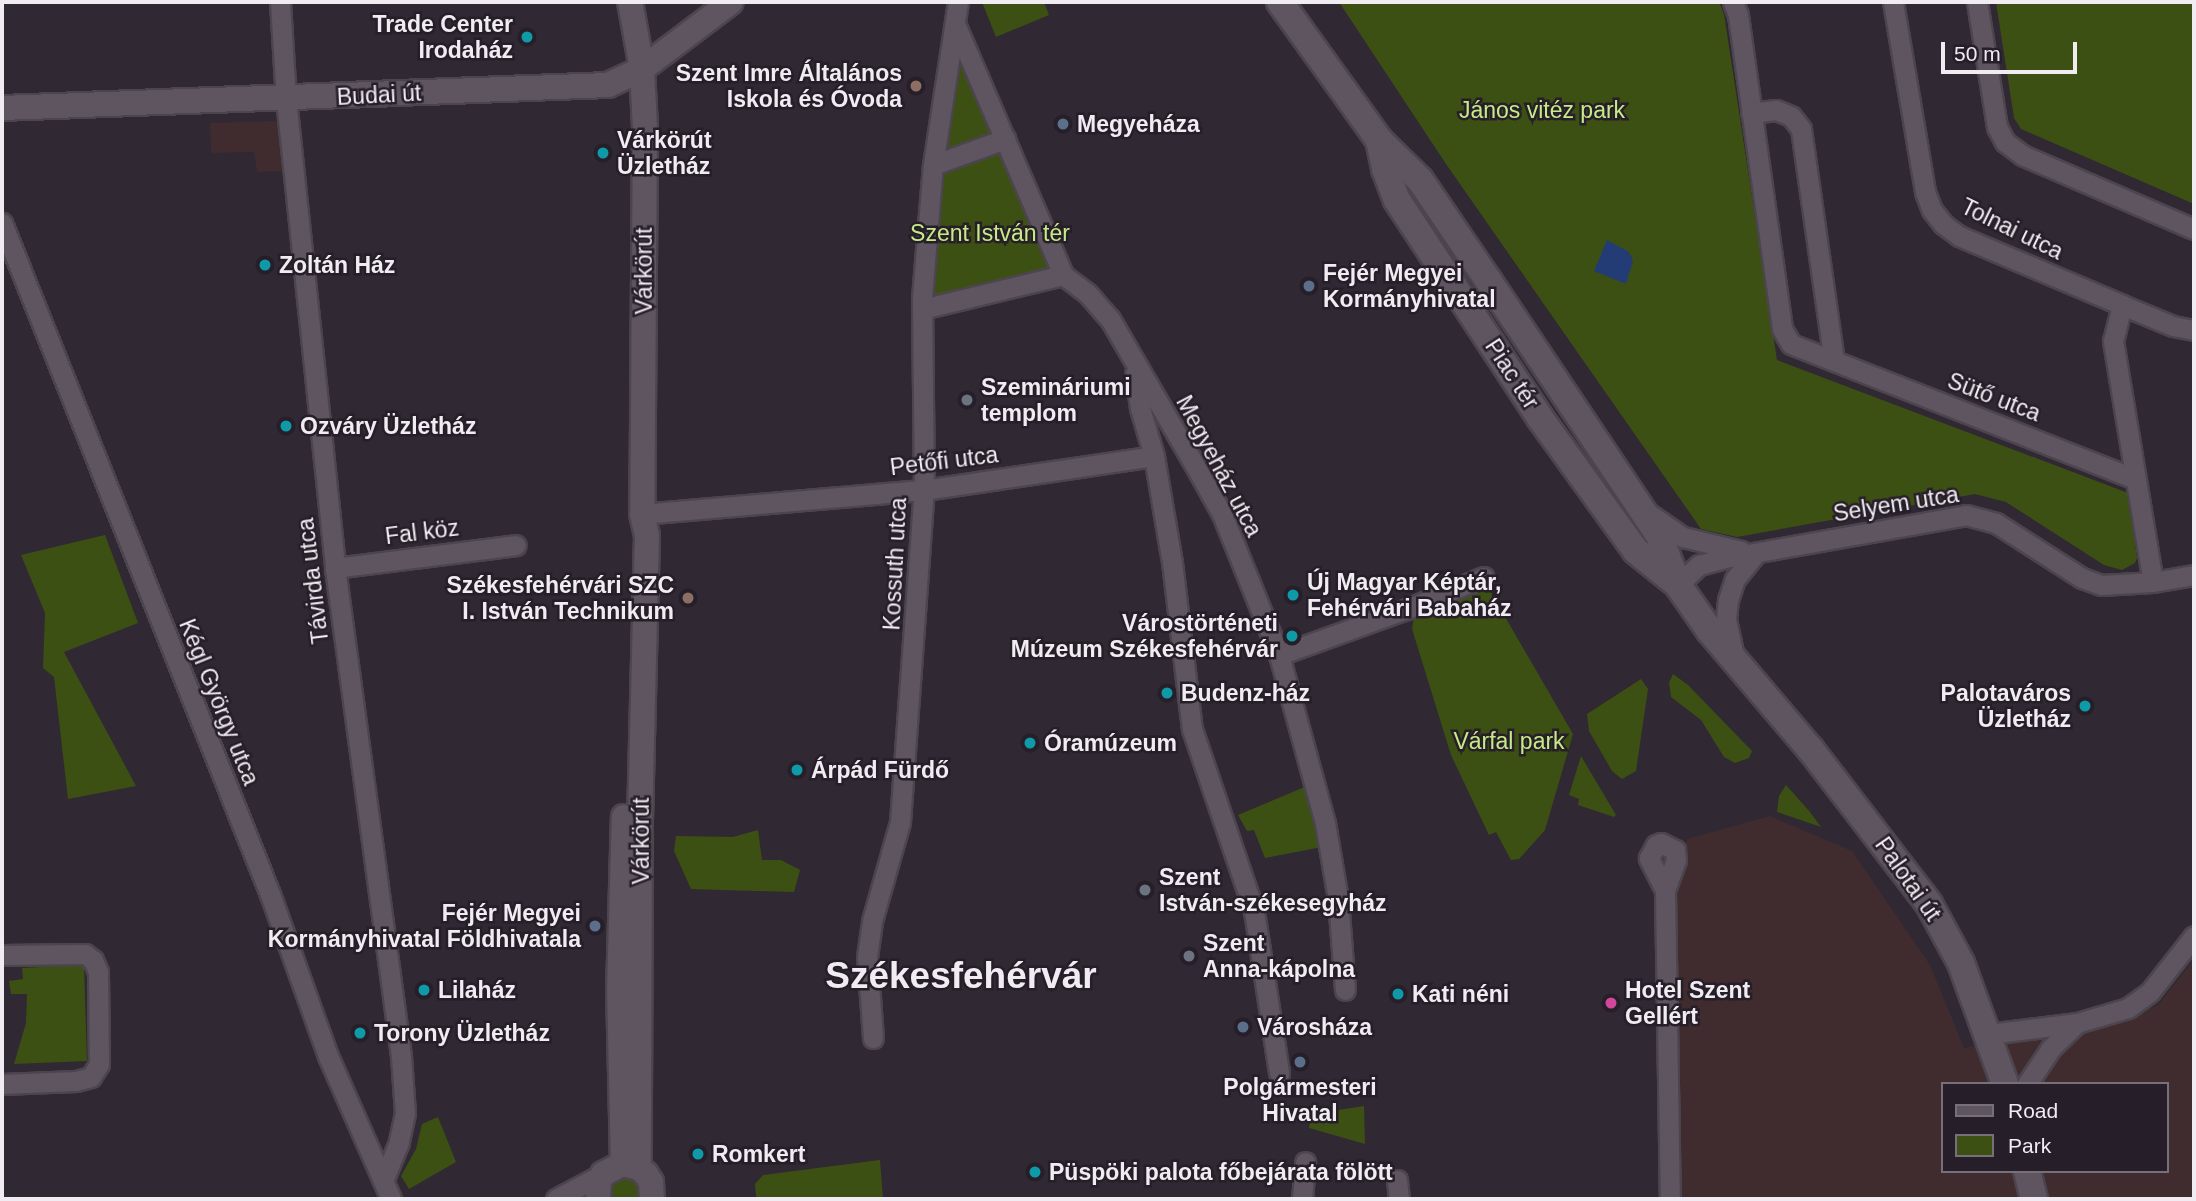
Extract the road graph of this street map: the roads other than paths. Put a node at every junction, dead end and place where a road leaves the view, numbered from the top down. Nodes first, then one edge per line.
1 (279, 2) edge
2 (631, 2) edge
3 (731, 2) edge
4 (958, 2) edge
5 (1280, 2) edge
6 (1732, 2) edge
7 (1893, 2) edge
8 (1977, 2) edge
9 (956, 25) junction
10 (642, 69) junction
11 (286, 99) junction
12 (2, 108) edge
13 (1751, 113) junction
14 (1005, 139) junction
15 (1379, 140) junction
16 (933, 165) junction
17 (2, 223) edge
18 (2194, 229) edge
19 (1063, 275) junction
20 (2122, 305) junction
21 (922, 309) junction
22 (2194, 330) edge
23 (1133, 361) junction
24 (1834, 361) junction
25 (1154, 456) junction
26 (2136, 479) junction
27 (924, 490) junction
28 (1636, 501) junction
29 (642, 514) junction
30 (516, 545) dead end
31 (1756, 553) junction
32 (335, 568) junction
33 (2194, 575) edge
34 (1484, 577) dead end
35 (2153, 582) junction
36 (1678, 585) junction
37 (1279, 655) junction
38 (1735, 662) junction
39 (1767, 699) joint
40 (1665, 890) dead end
41 (2194, 936) edge
42 (2, 955) edge
43 (1345, 990) dead end
44 (2077, 1023) junction
45 (1988, 1034) junction
46 (873, 1038) dead end
47 (1279, 1073) dead end
48 (2004, 1082) edge
49 (2027, 1082) edge
50 (2, 1084) edge
51 (1306, 1162) dead end
52 (621, 1169) junction
53 (2028, 1173) edge
54 (383, 1181) junction
55 (391, 1199) edge
56 (556, 1199) edge
57 (597, 1199) edge
58 (652, 1199) edge
59 (1302, 1199) edge
60 (1670, 1199) edge
61 (2034, 1199) edge

1 - 11 street, Távirda utca
2 - 10 street, Várkörút
3 - 10 street, Budai út
4 - 9 street
5 - 15 main road, Piac tér
6 - 13 street, Sütő utca
7 - 20 street, Tolnai utca
8 - 18 street
9 - 14 street
9 - 16 street
10 - 11 street, Budai út
10 - 29 street, Várkörút
11 - 12 street, Budai út
11 - 32 street, Távirda utca
13 - 24 street, Sütő utca
13 - 24 street
14 - 16 street
14 - 19 street
15 - 28 main road, Piac tér
15 - 36 main road, Piac tér
16 - 21 street
17 - 54 street, Kégl György utca
19 - 21 street
19 - 23 street, Megyeház utca
20 - 22 street, Tolnai utca
20 - 26 street
21 - 27 street, Kossuth utca
23 - 25 street
23 - 37 street, Megyeház utca
24 - 26 street, Sütő utca
25 - 27 street, Petőfi utca
25 - 47 street
26 - 35 street
27 - 29 street, Petőfi utca
27 - 46 street, Kossuth utca
28 - 31 street, Selyem utca
28 - 36 main road, Piac tér
29 - 52 street, Várkörút
30 - 32 street, Fal köz
31 - 35 street, Selyem utca
31 - 36 street, Selyem utca
31 - 38 street
32 - 54 street, Távirda utca
33 - 35 street, Selyem utca
34 - 37 street
36 - 38 main road, Piac tér
37 - 43 street, Megyeház utca
38 - 39 main road, Piac tér
39 - 45 main road, Palotai út
40 - 60 street
41 - 44 street
42 - 50 street
44 - 45 street
44 - 49 street
45 - 48 main road, Palotai út
51 - 59 street
52 - 56 street
52 - 57 street, Várkörút
52 - 58 street, Várkörút
53 - 61 main road
54 - 55 street, Kégl György utca

